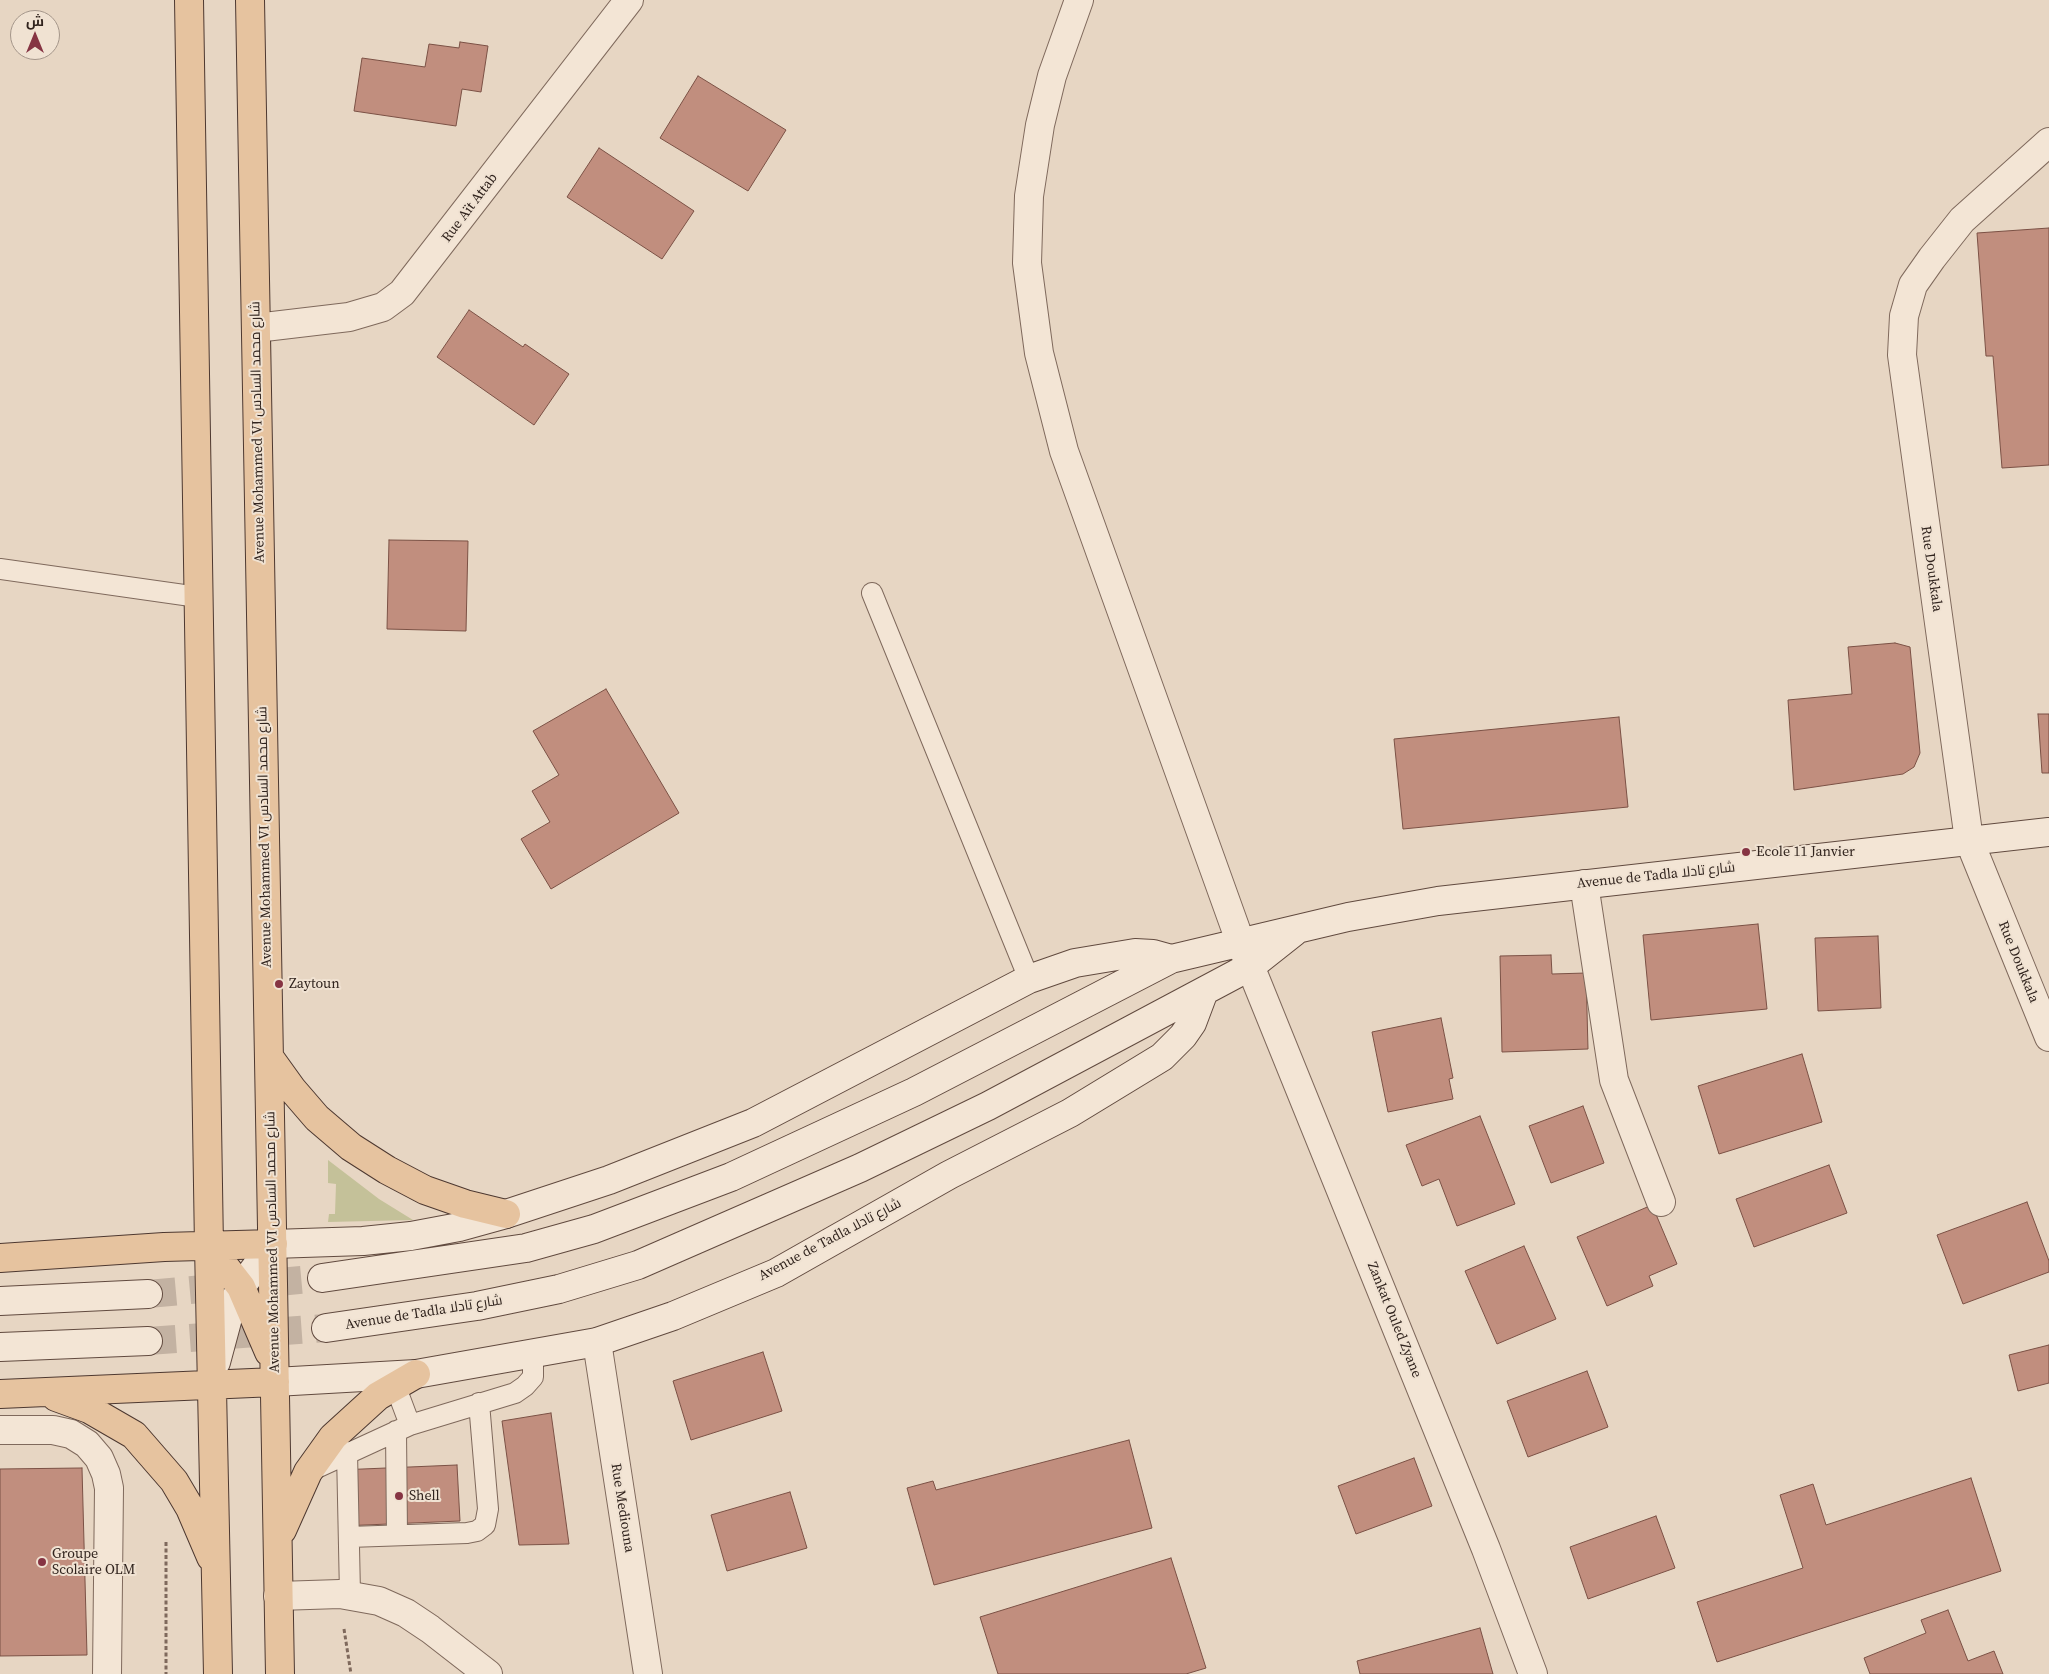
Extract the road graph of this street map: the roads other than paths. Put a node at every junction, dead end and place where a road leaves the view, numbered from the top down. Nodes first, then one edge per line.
1 (189, 0) edge
2 (250, 0) edge
3 (629, 0) edge
4 (1079, 0) edge
5 (2049, 142) edge
6 (256, 328) junction
7 (0, 569) edge
8 (872, 593) dead end
9 (198, 597) junction
10 (2049, 832) edge
11 (1969, 840) junction
12 (1584, 884) junction
13 (1295, 931) junction
14 (1240, 941) junction
15 (1171, 959) junction
16 (1251, 966) junction
17 (1029, 979) junction
18 (1204, 990) junction
19 (2049, 1037) edge
20 (268, 1057) junction
21 (1661, 1202) dead end
22 (506, 1214) junction
23 (273, 1244) junction
24 (209, 1246) junction
25 (0, 1258) edge
26 (322, 1278) tunnel mouth
27 (241, 1287) junction
28 (148, 1294) tunnel mouth
29 (0, 1301) edge
30 (326, 1328) tunnel mouth
31 (148, 1341) tunnel mouth
32 (597, 1342) junction
33 (0, 1347) edge
34 (533, 1355) junction
35 (405, 1380) junction
36 (276, 1382) junction
37 (212, 1386) junction
38 (41, 1393) junction
39 (0, 1394) edge
40 (479, 1403) junction
41 (403, 1428) junction
42 (0, 1430) edge
43 (347, 1452) junction
44 (308, 1472) junction
45 (398, 1535) junction
46 (349, 1537) junction
47 (278, 1540) junction
48 (217, 1572) junction
49 (350, 1594) junction
50 (278, 1596) junction
51 (107, 1674) edge
52 (218, 1674) edge
53 (280, 1674) edge
54 (488, 1674) edge
55 (648, 1674) edge
56 (1533, 1674) edge

1 - 9 main road
2 - 6 main road, Avenue Mohammed VI شارع محمد السادس
3 - 6 main road, Rue Aït Attab
4 - 14 main road, Zankat Ouled Zyane
5 - 11 main road, Rue Doukkala
6 - 20 main road, Avenue Mohammed VI شارع محمد السادس
7 - 9 lane
8 - 17 lane
9 - 24 main road
10 - 11 main road, Avenue de Tadla شارع تادلا
11 - 12 main road, Avenue de Tadla شارع تادلا
11 - 19 main road, Rue Doukkala
12 - 13 main road, Avenue de Tadla شارع تادلا
12 - 21 main road
13 - 14 main road, Avenue de Tadla شارع تادلا
13 - 16 main road, Avenue de Tadla شارع تادلا
14 - 15 main road, Avenue de Tadla شارع تادلا
14 - 16 main road, Zankat Ouled Zyane
15 - 17 main road, Avenue de Tadla شارع تادلا
15 - 26 main road, Avenue de Tadla شارع تادلا
16 - 18 main road, Avenue de Tadla شارع تادلا
16 - 56 main road, Zankat Ouled Zyane
17 - 22 main road, Avenue de Tadla شارع تادلا
18 - 30 main road, Avenue de Tadla شارع تادلا
18 - 32 main road, Avenue de Tadla شارع تادلا
20 - 22 main road
20 - 23 main road, Avenue Mohammed VI شارع محمد السادس
22 - 23 main road, Avenue de Tadla شارع تادلا
23 - 24 main road, Avenue de Tadla شارع تادلا
23 - 27 main road
23 - 36 main road, Avenue Mohammed VI شارع محمد السادس
24 - 25 main road, Avenue de Tadla شارع تادلا
24 - 27 main road
24 - 37 main road
27 - 36 main road
27 - 37 main road
28 - 29 main road
31 - 33 main road
32 - 34 main road, Avenue de Tadla شارع تادلا
32 - 55 main road, Rue Mediouna
34 - 35 main road, Avenue de Tadla شارع تادلا
34 - 40 lane
35 - 36 main road, Avenue de Tadla شارع تادلا
35 - 41 lane
35 - 44 main road
36 - 37 main road, Avenue de Tadla شارع تادلا
36 - 47 main road, Avenue Mohammed VI شارع محمد السادس
37 - 38 main road, Avenue de Tadla شارع تادلا
37 - 48 main road
38 - 39 main road, Avenue de Tadla شارع تادلا
38 - 48 main road
40 - 41 lane
40 - 45 lane
41 - 43 lane
41 - 45 lane
42 - 51 main road
43 - 44 lane
43 - 46 lane
44 - 47 main road
45 - 46 lane
46 - 49 lane
47 - 50 main road, Avenue Mohammed VI شارع محمد السادس
48 - 52 main road
49 - 50 main road
49 - 54 main road
50 - 53 main road, Avenue Mohammed VI شارع محمد السادس

